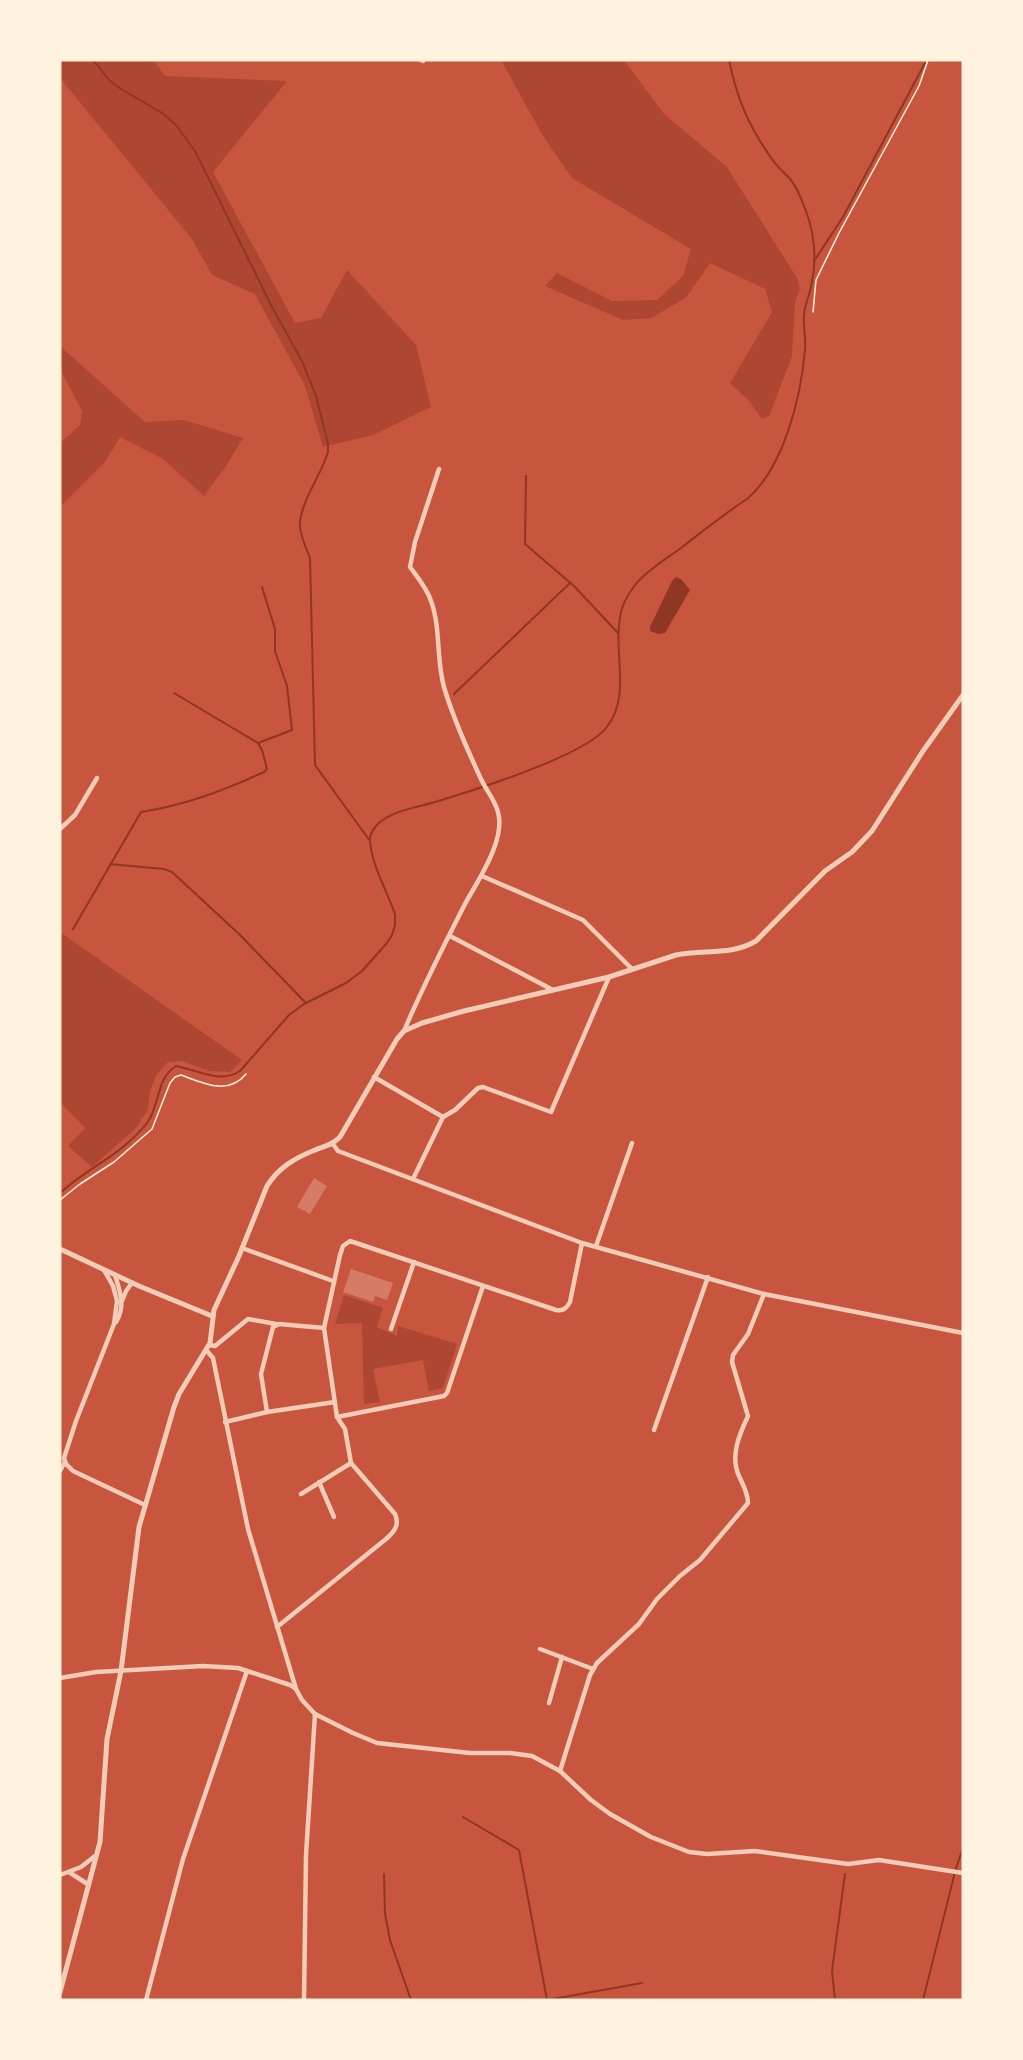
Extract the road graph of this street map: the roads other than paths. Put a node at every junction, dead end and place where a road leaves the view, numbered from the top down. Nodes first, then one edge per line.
1 (439, 469) dead end
2 (963, 695) edge
3 (97, 778) dead end
4 (60, 829) edge
5 (482, 876) junction
6 (450, 936) junction
7 (632, 969) junction
8 (609, 977) junction
9 (553, 990) junction
10 (404, 1031) junction
11 (374, 1077) junction
12 (442, 1117) junction
13 (632, 1143) dead end
14 (335, 1146) junction
15 (413, 1179) junction
16 (582, 1243) junction
17 (596, 1246) junction
18 (242, 1248) junction
19 (60, 1249) edge
20 (414, 1262) junction
21 (104, 1270) junction
22 (115, 1275) junction
23 (708, 1277) junction
24 (333, 1281) junction
25 (132, 1283) junction
26 (483, 1286) junction
27 (764, 1294) junction
28 (122, 1301) junction
29 (212, 1316) junction
30 (114, 1324) junction
31 (275, 1326) junction
32 (324, 1328) junction
33 (391, 1329) dead end
34 (963, 1333) edge
35 (208, 1348) junction
36 (334, 1401) junction
37 (267, 1412) junction
38 (337, 1417) junction
39 (225, 1422) junction
40 (654, 1430) dead end
41 (65, 1462) junction
42 (351, 1462) junction
43 (60, 1471) edge
44 (319, 1482) junction
45 (302, 1494) dead end
46 (145, 1505) junction
47 (334, 1517) dead end
48 (277, 1627) junction
49 (540, 1649) dead end
50 (562, 1657) junction
51 (593, 1669) junction
52 (121, 1671) junction
53 (247, 1671) junction
54 (60, 1678) edge
55 (296, 1689) junction
56 (549, 1703) dead end
57 (315, 1714) junction
58 (560, 1771) junction
59 (97, 1854) junction
60 (69, 1872) junction
61 (963, 1873) edge
62 (60, 1875) edge
63 (89, 1885) junction
64 (60, 1992) edge
65 (146, 2000) edge
66 (304, 2000) edge

1 - 5 street
2 - 7 street
3 - 4 street
5 - 6 street
5 - 7 street
6 - 9 street
6 - 10 street
7 - 8 street
8 - 9 street
8 - 12 street
9 - 10 street
10 - 11 street
11 - 12 street
11 - 14 street
12 - 15 street
13 - 17 street
14 - 15 street
14 - 18 street
15 - 16 street
16 - 17 street
16 - 26 street
17 - 23 street
18 - 24 street
18 - 29 street
19 - 21 street
20 - 24 street
20 - 26 street
20 - 33 street
21 - 22 street
21 - 30 street
22 - 25 street
22 - 28 street
23 - 27 street
23 - 40 street
24 - 32 street
25 - 28 street
25 - 29 street
26 - 38 street
27 - 34 street
27 - 51 street
28 - 30 street
29 - 35 street
30 - 41 street
31 - 32 street
31 - 35 street
31 - 37 street
32 - 36 street
35 - 39 street
35 - 46 street
36 - 37 street
36 - 38 street
37 - 39 street
38 - 42 street
39 - 48 street
41 - 43 street
41 - 46 street
42 - 44 street
42 - 48 street
44 - 45 street
44 - 47 street
46 - 52 street
48 - 55 street
49 - 50 street
50 - 51 street
50 - 56 street
51 - 58 street
52 - 53 street
52 - 54 street
52 - 59 street
53 - 55 street
53 - 65 street
55 - 57 street
57 - 58 street
57 - 66 street
58 - 61 street
59 - 60 street
59 - 63 street
60 - 62 street
60 - 63 street
63 - 64 street

